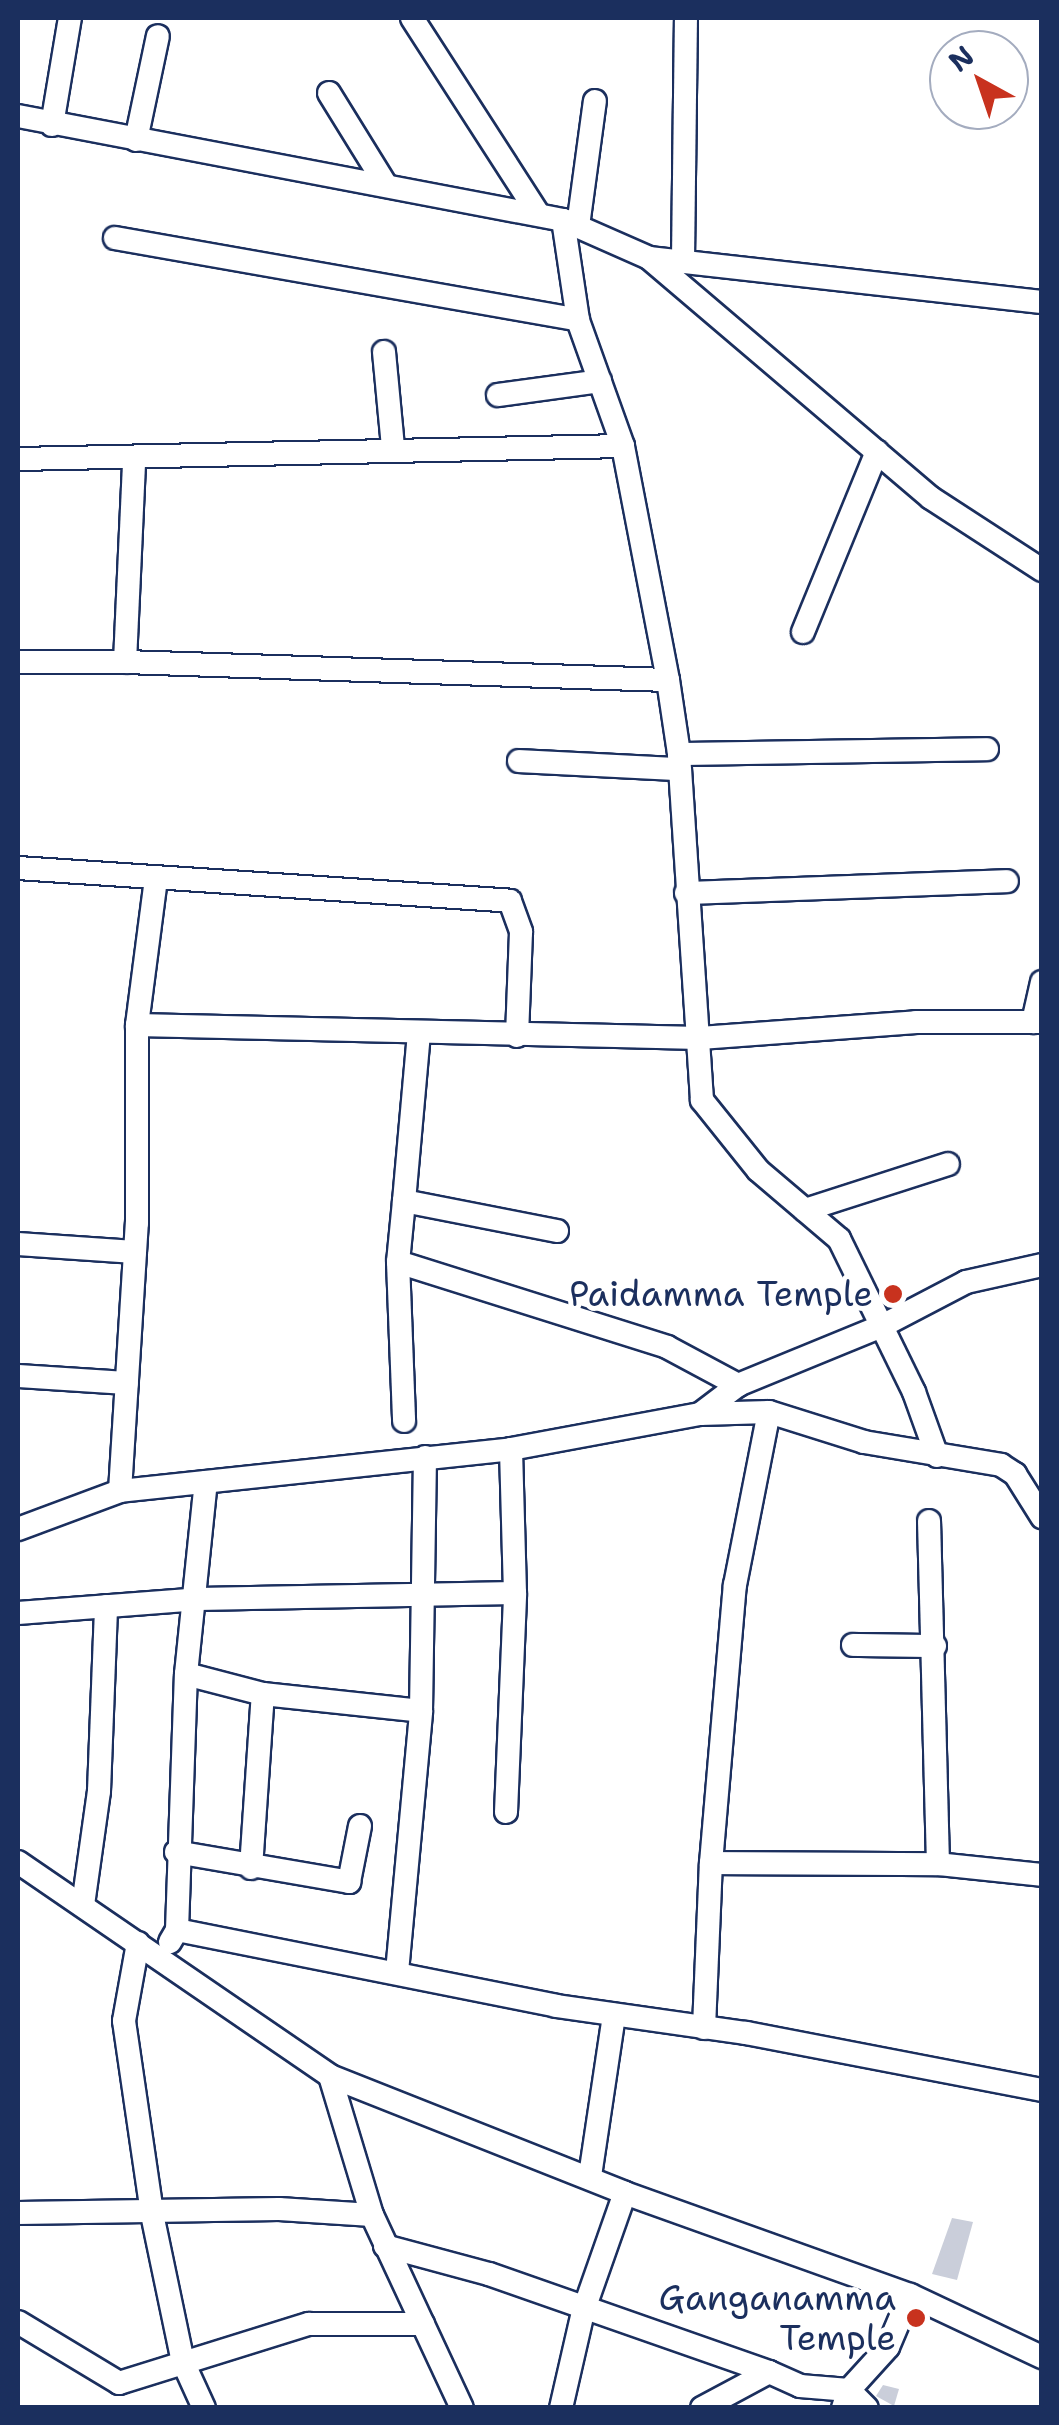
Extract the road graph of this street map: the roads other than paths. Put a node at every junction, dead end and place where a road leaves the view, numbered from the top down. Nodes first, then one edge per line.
1 (70, 18) edge
2 (412, 18) edge
3 (686, 18) edge
4 (158, 36) dead end
5 (329, 93) dead end
6 (595, 101) dead end
7 (18, 116) edge
8 (52, 124) junction
9 (136, 140) junction
10 (384, 182) junction
11 (537, 212) junction
12 (570, 223) junction
13 (115, 238) dead end
14 (649, 258) junction
15 (683, 260) junction
16 (1042, 302) edge
17 (578, 320) junction
18 (384, 352) dead end
19 (600, 381) junction
20 (498, 395) dead end
21 (623, 446) junction
22 (393, 448) junction
23 (876, 452) junction
24 (18, 459) edge
25 (134, 461) junction
26 (1042, 570) edge
27 (803, 632) dead end
28 (18, 662) edge
29 (125, 662) junction
30 (668, 680) junction
31 (987, 748) dead end
32 (679, 761) junction
33 (519, 762) dead end
34 (18, 868) edge
35 (156, 879) junction
36 (1007, 881) dead end
37 (686, 893) junction
38 (1042, 982) edge
39 (1037, 1022) edge
40 (137, 1025) junction
41 (419, 1034) junction
42 (517, 1036) junction
43 (700, 1038) junction
44 (948, 1164) dead end
45 (404, 1201) junction
46 (805, 1210) junction
47 (557, 1231) dead end
48 (18, 1244) edge
49 (135, 1252) junction
50 (398, 1262) junction
51 (1042, 1265) edge
52 (882, 1326) junction
53 (18, 1376) edge
54 (127, 1383) junction
55 (738, 1384) junction
56 (769, 1412) junction
57 (700, 1414) junction
58 (404, 1421) dead end
59 (511, 1449) junction
60 (937, 1456) junction
61 (425, 1458) junction
62 (206, 1482) junction
63 (120, 1491) junction
64 (1042, 1517) edge
65 (929, 1520) dead end
66 (18, 1529) edge
67 (515, 1594) junction
68 (426, 1595) junction
69 (198, 1599) junction
70 (106, 1606) junction
71 (18, 1613) edge
72 (853, 1645) dead end
73 (935, 1646) junction
74 (186, 1674) junction
75 (263, 1694) junction
76 (421, 1711) junction
77 (506, 1812) dead end
78 (360, 1826) dead end
79 (176, 1852) junction
80 (18, 1862) edge
81 (712, 1863) junction
82 (938, 1864) junction
83 (251, 1868) junction
84 (1042, 1876) edge
85 (84, 1905) junction
86 (177, 1930) junction
87 (138, 1943) junction
88 (162, 1958) junction
89 (397, 1972) junction
90 (614, 2015) junction
91 (704, 2028) junction
92 (330, 2076) junction
93 (1042, 2090) edge
94 (590, 2176) junction
95 (624, 2193) junction
96 (18, 2213) edge
97 (152, 2214) junction
98 (372, 2215) junction
99 (386, 2246) junction
100 (910, 2296) junction
101 (583, 2312) junction
102 (18, 2322) edge
103 (422, 2324) junction
104 (1042, 2357) edge
105 (183, 2362) junction
106 (769, 2372) junction
107 (119, 2383) junction
108 (846, 2399) edge
109 (113, 2408) edge
110 (204, 2408) edge
111 (462, 2408) edge
112 (562, 2408) edge
113 (702, 2408) edge
114 (867, 2408) edge

1 - 8 street
2 - 11 street
3 - 15 street
4 - 9 street
5 - 10 street
6 - 12 street
7 - 8 street
8 - 9 street
9 - 10 street
10 - 11 street
11 - 12 street
12 - 14 street
12 - 17 street
13 - 17 street
14 - 15 street
14 - 23 street
15 - 16 street
17 - 19 street
18 - 22 street
19 - 20 street
19 - 21 street
21 - 22 street
21 - 30 street
22 - 25 street
23 - 26 street
23 - 27 street
24 - 25 street
25 - 29 street
28 - 29 street
29 - 30 street
30 - 32 street
31 - 32 street
32 - 33 street
32 - 37 street
34 - 35 street
35 - 40 street
35 - 42 street
36 - 37 street
37 - 43 street
38 - 39 street
39 - 43 street
40 - 41 street
40 - 49 street
41 - 42 street
41 - 45 street
42 - 43 street
43 - 46 street
44 - 46 street
45 - 47 street
45 - 50 street
46 - 52 street
48 - 49 street
49 - 54 street
50 - 55 street
50 - 58 street
51 - 52 street
52 - 55 street
52 - 60 street
53 - 54 street
54 - 63 street
55 - 57 street
56 - 57 street
56 - 60 street
56 - 81 street
57 - 59 street
59 - 61 street
59 - 67 street
60 - 64 street
61 - 62 street
61 - 68 street
62 - 63 street
62 - 69 street
63 - 66 street
65 - 73 street
67 - 68 street
67 - 77 street
68 - 69 street
68 - 76 street
69 - 70 street
69 - 74 street
70 - 71 street
70 - 85 street
72 - 73 street
73 - 82 street
74 - 75 street
74 - 79 street
75 - 76 street
75 - 83 street
76 - 89 street
78 - 83 street
79 - 83 street
79 - 86 street
80 - 85 street
81 - 82 street
81 - 91 street
82 - 84 street
85 - 87 street
86 - 88 street
86 - 89 street
87 - 88 street
87 - 97 street
88 - 92 street
89 - 90 street
90 - 91 street
90 - 94 street
91 - 93 street
92 - 94 street
92 - 98 street
94 - 95 street
95 - 100 street
95 - 101 street
96 - 97 street
97 - 98 street
97 - 105 street
98 - 99 street
99 - 101 street
99 - 103 street
100 - 104 street
100 - 108 street
101 - 106 street
101 - 112 street
102 - 107 street
103 - 105 street
103 - 111 street
105 - 107 street
105 - 110 street
106 - 108 street
106 - 113 street
107 - 109 street
108 - 114 street

